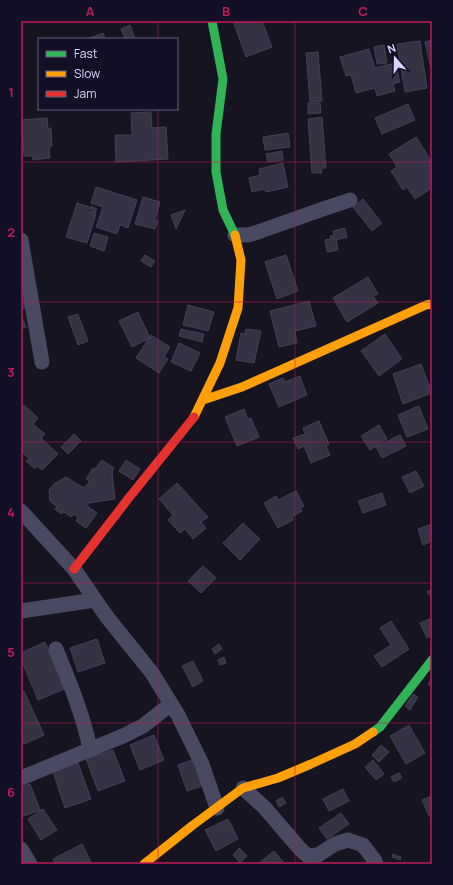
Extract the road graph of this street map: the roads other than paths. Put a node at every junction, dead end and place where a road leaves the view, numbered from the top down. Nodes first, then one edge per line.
1 (212, 21) edge
2 (350, 200) dead end
3 (235, 235) junction
4 (21, 240) edge
5 (432, 304) edge
6 (42, 362) dead end
7 (203, 400) junction
8 (21, 511) edge
9 (74, 569) junction
10 (95, 600) junction
11 (21, 611) edge
12 (56, 649) dead end
13 (432, 660) edge
14 (171, 704) junction
15 (90, 749) junction
16 (21, 778) edge
17 (243, 788) junction
18 (218, 808) junction
19 (21, 850) edge
20 (30, 864) edge
21 (144, 864) edge
22 (376, 864) edge

1 - 3 street
2 - 3 street
3 - 7 street
4 - 6 street
5 - 7 street
7 - 9 street
8 - 9 street
9 - 10 street
10 - 11 street
10 - 14 street
12 - 15 street
13 - 17 street
14 - 15 street
14 - 18 street
15 - 16 street
17 - 18 street
17 - 22 street
18 - 21 street
19 - 20 street

